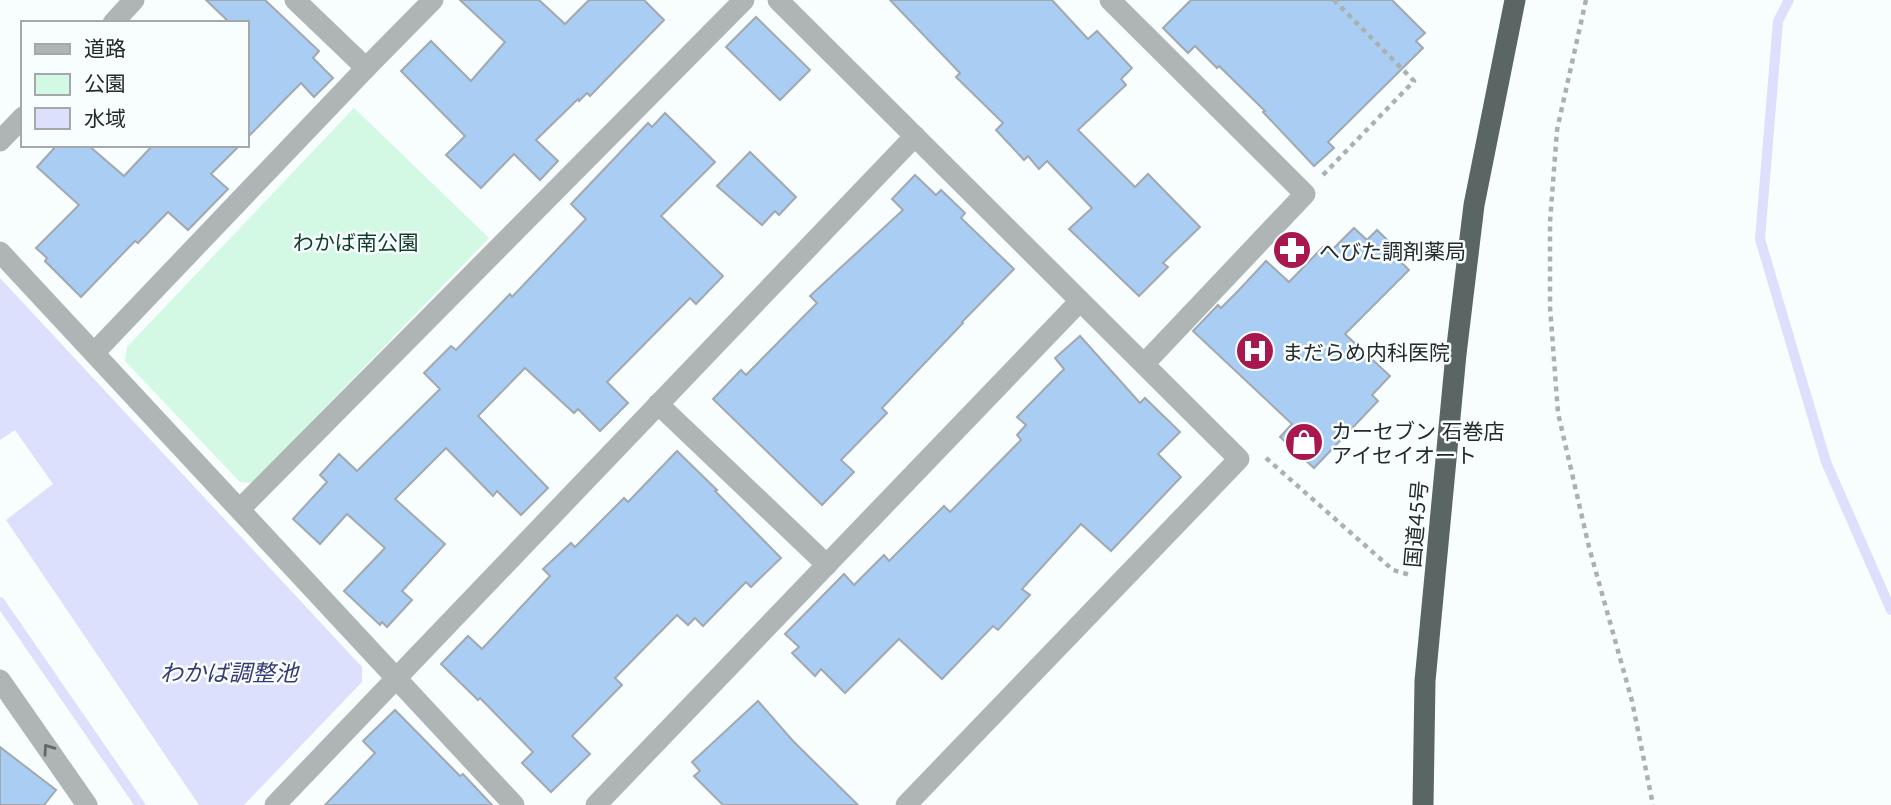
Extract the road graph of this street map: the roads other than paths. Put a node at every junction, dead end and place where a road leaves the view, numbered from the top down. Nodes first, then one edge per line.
1 (134, 0) edge
2 (295, 0) edge
3 (433, 0) edge
4 (744, 0) edge
5 (778, 0) edge
6 (1110, 0) edge
7 (1515, 0) edge
8 (115, 21) edge
9 (366, 68) junction
10 (21, 119) edge
11 (915, 136) junction
12 (0, 141) edge
13 (0, 252) edge
14 (1080, 301) junction
15 (94, 353) junction
16 (1144, 364) junction
17 (658, 404) junction
18 (240, 509) junction
19 (827, 565) junction
20 (395, 677) junction
21 (0, 680) edge
22 (79, 801) edge
23 (275, 805) edge
24 (514, 805) edge
25 (596, 805) edge
26 (906, 805) edge
27 (1423, 805) edge

1 - 8 street
2 - 9 street
3 - 9 street
4 - 18 street
5 - 11 street
6 - 16 street
7 - 27 highway, 国道45号
9 - 15 street
10 - 12 street
11 - 14 street
11 - 17 street
13 - 15 street
14 - 16 street
14 - 19 street
15 - 18 street
16 - 26 street
17 - 19 street
17 - 20 street
18 - 20 street
19 - 25 street
20 - 23 street
20 - 24 street
22 -> 21 street

